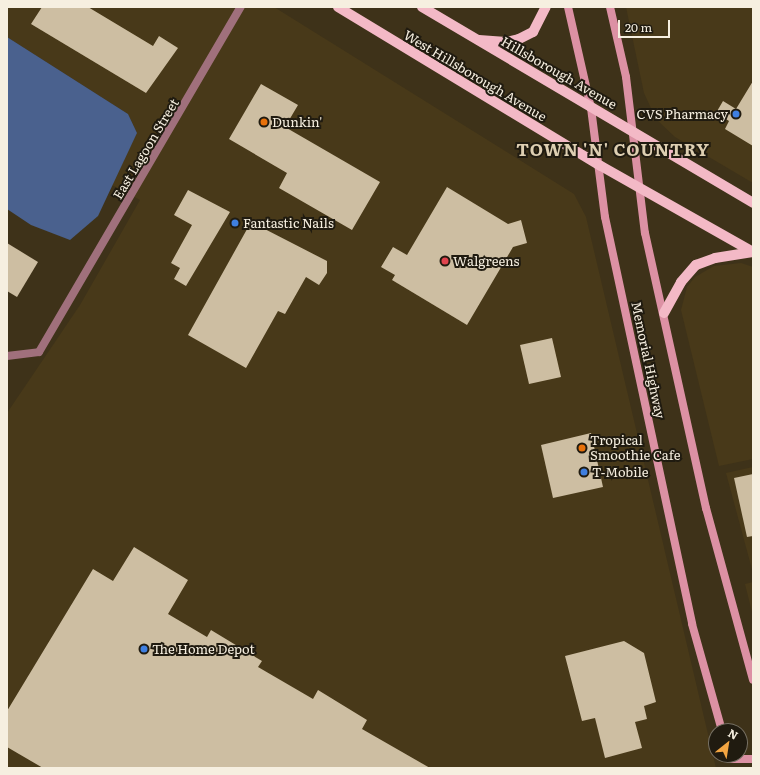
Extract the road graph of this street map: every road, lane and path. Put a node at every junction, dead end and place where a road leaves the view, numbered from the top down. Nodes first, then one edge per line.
1 (338, 7) edge
2 (422, 7) edge
3 (546, 7) edge
4 (568, 7) edge
5 (610, 7) edge
6 (238, 8) edge
7 (475, 39) junction
8 (592, 108) junction
9 (632, 132) junction
10 (601, 166) junction
11 (639, 188) junction
12 (753, 203) edge
13 (753, 252) edge
14 (664, 312) junction
15 (7, 356) edge
16 (753, 680) edge
17 (720, 723) edge

1 - 10 main road, West Hillsborough Avenue
2 - 7 main road
3 - 7 main road
4 - 8 main road, Memorial Highway
5 - 9 main road, Memorial Highway
6 - 15 street, East Lagoon Street
7 - 8 main road, Hillsborough Avenue
8 - 9 main road, Hillsborough Avenue
8 - 10 main road, Memorial Highway
9 - 11 main road, Memorial Highway
9 - 12 main road, Hillsborough Avenue
10 - 11 main road
10 - 17 main road, Memorial Highway
11 - 13 main road
11 - 14 main road, Memorial Highway
13 - 14 main road
14 - 16 main road, Memorial Highway

